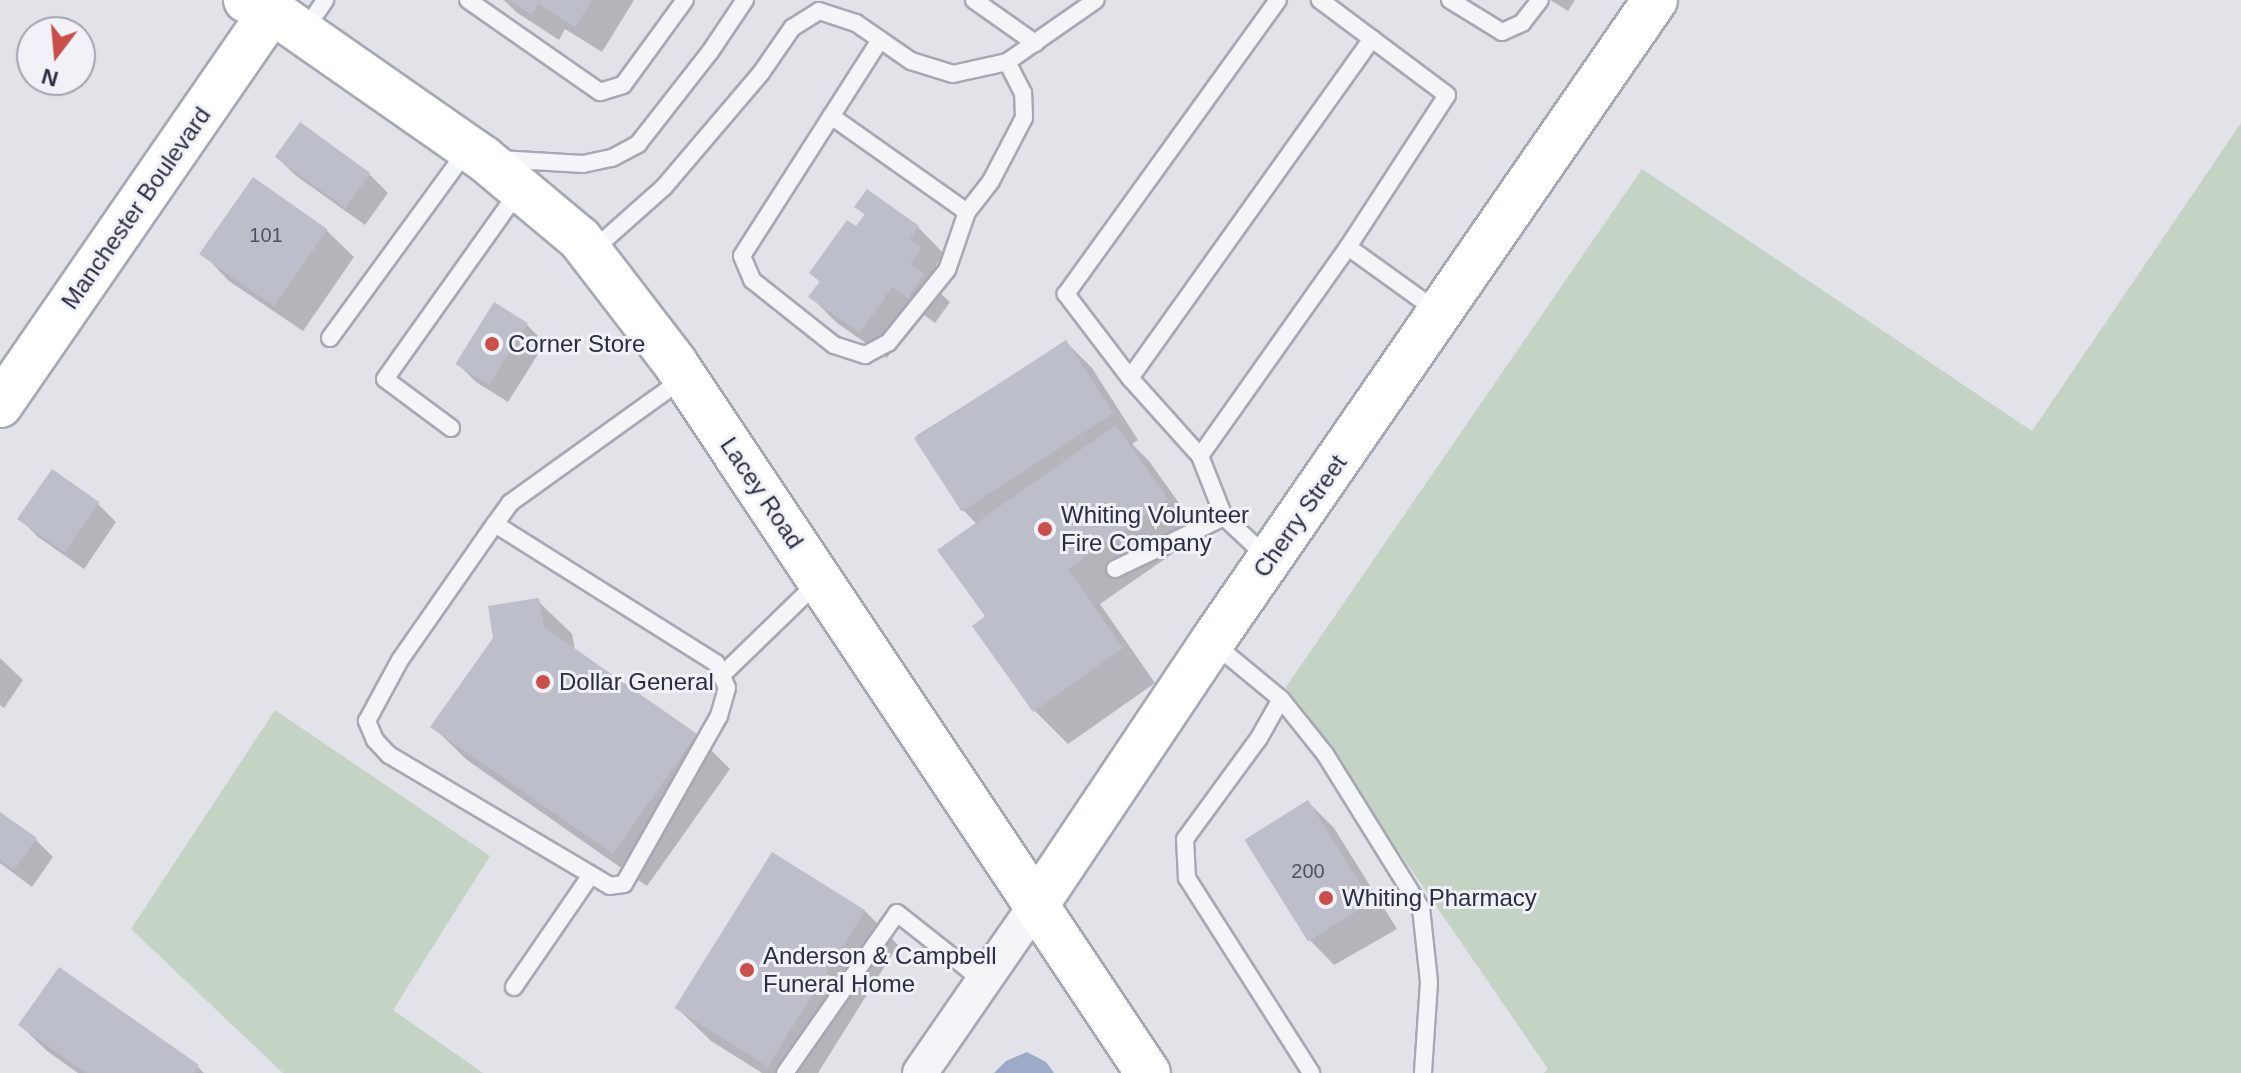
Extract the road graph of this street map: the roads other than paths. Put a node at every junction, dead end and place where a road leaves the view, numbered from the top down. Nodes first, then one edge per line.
1 (468, 0) edge
2 (685, 0) edge
3 (745, 0) edge
4 (804, 0) edge
5 (974, 0) edge
6 (1096, 0) edge
7 (1278, 0) edge
8 (1320, 0) edge
9 (1450, 0) edge
10 (1540, 0) edge
11 (1655, 0) edge
12 (282, 8) edge
13 (819, 11) junction
14 (1372, 39) junction
15 (880, 40) junction
16 (1035, 43) junction
17 (1007, 62) junction
18 (831, 116) junction
19 (476, 153) junction
20 (521, 187) junction
21 (967, 212) junction
22 (1348, 247) junction
23 (591, 252) junction
24 (1440, 313) junction
25 (330, 338) dead end
26 (685, 377) junction
27 (1130, 378) junction
28 (0, 405) edge
29 (451, 428) dead end
30 (1200, 456) junction
31 (1224, 517) junction
32 (495, 524) junction
33 (1270, 560) junction
34 (1115, 569) dead end
35 (820, 580) junction
36 (1212, 642) junction
37 (722, 675) junction
38 (1281, 699) junction
39 (591, 875) junction
40 (1036, 905) junction
41 (983, 981) junction
42 (514, 987) dead end
43 (785, 1073) edge
44 (920, 1073) edge
45 (1148, 1073) edge
46 (1311, 1073) edge
47 (1423, 1073) edge

1 - 2 lane
3 - 19 lane
4 - 13 lane
5 - 16 lane
6 - 16 lane
7 - 27 lane
8 - 14 lane
9 - 10 lane
11 - 24 street, Cherry Street
12 - 19 street, Lacey Road
12 - 28 street, Manchester Boulevard
13 - 15 lane
13 - 23 lane
14 - 22 lane
14 - 27 lane
15 - 17 lane
15 - 18 lane
16 - 17 lane
17 - 21 lane
18 - 21 lane
18 - 21 lane
19 - 20 street, Lacey Road
19 - 25 lane
20 - 23 street, Lacey Road
20 - 29 lane
22 - 24 lane
22 - 30 lane
23 - 26 street, Lacey Road
24 - 33 street, Cherry Street
26 - 32 lane
26 - 35 street, Lacey Road
27 - 30 lane
30 - 31 lane
31 - 33 lane
31 - 34 lane
32 - 37 lane
32 - 39 lane
33 - 36 street, Cherry Street
35 - 37 lane
35 - 40 street, Lacey Road
36 - 38 lane
36 - 40 street, Cherry Street
37 - 39 lane
38 - 46 lane
38 - 47 lane
39 - 42 lane
40 - 41 street, Cherry Street
40 - 45 street, Lacey Road
41 - 43 lane
41 - 44 street, Cherry Street

